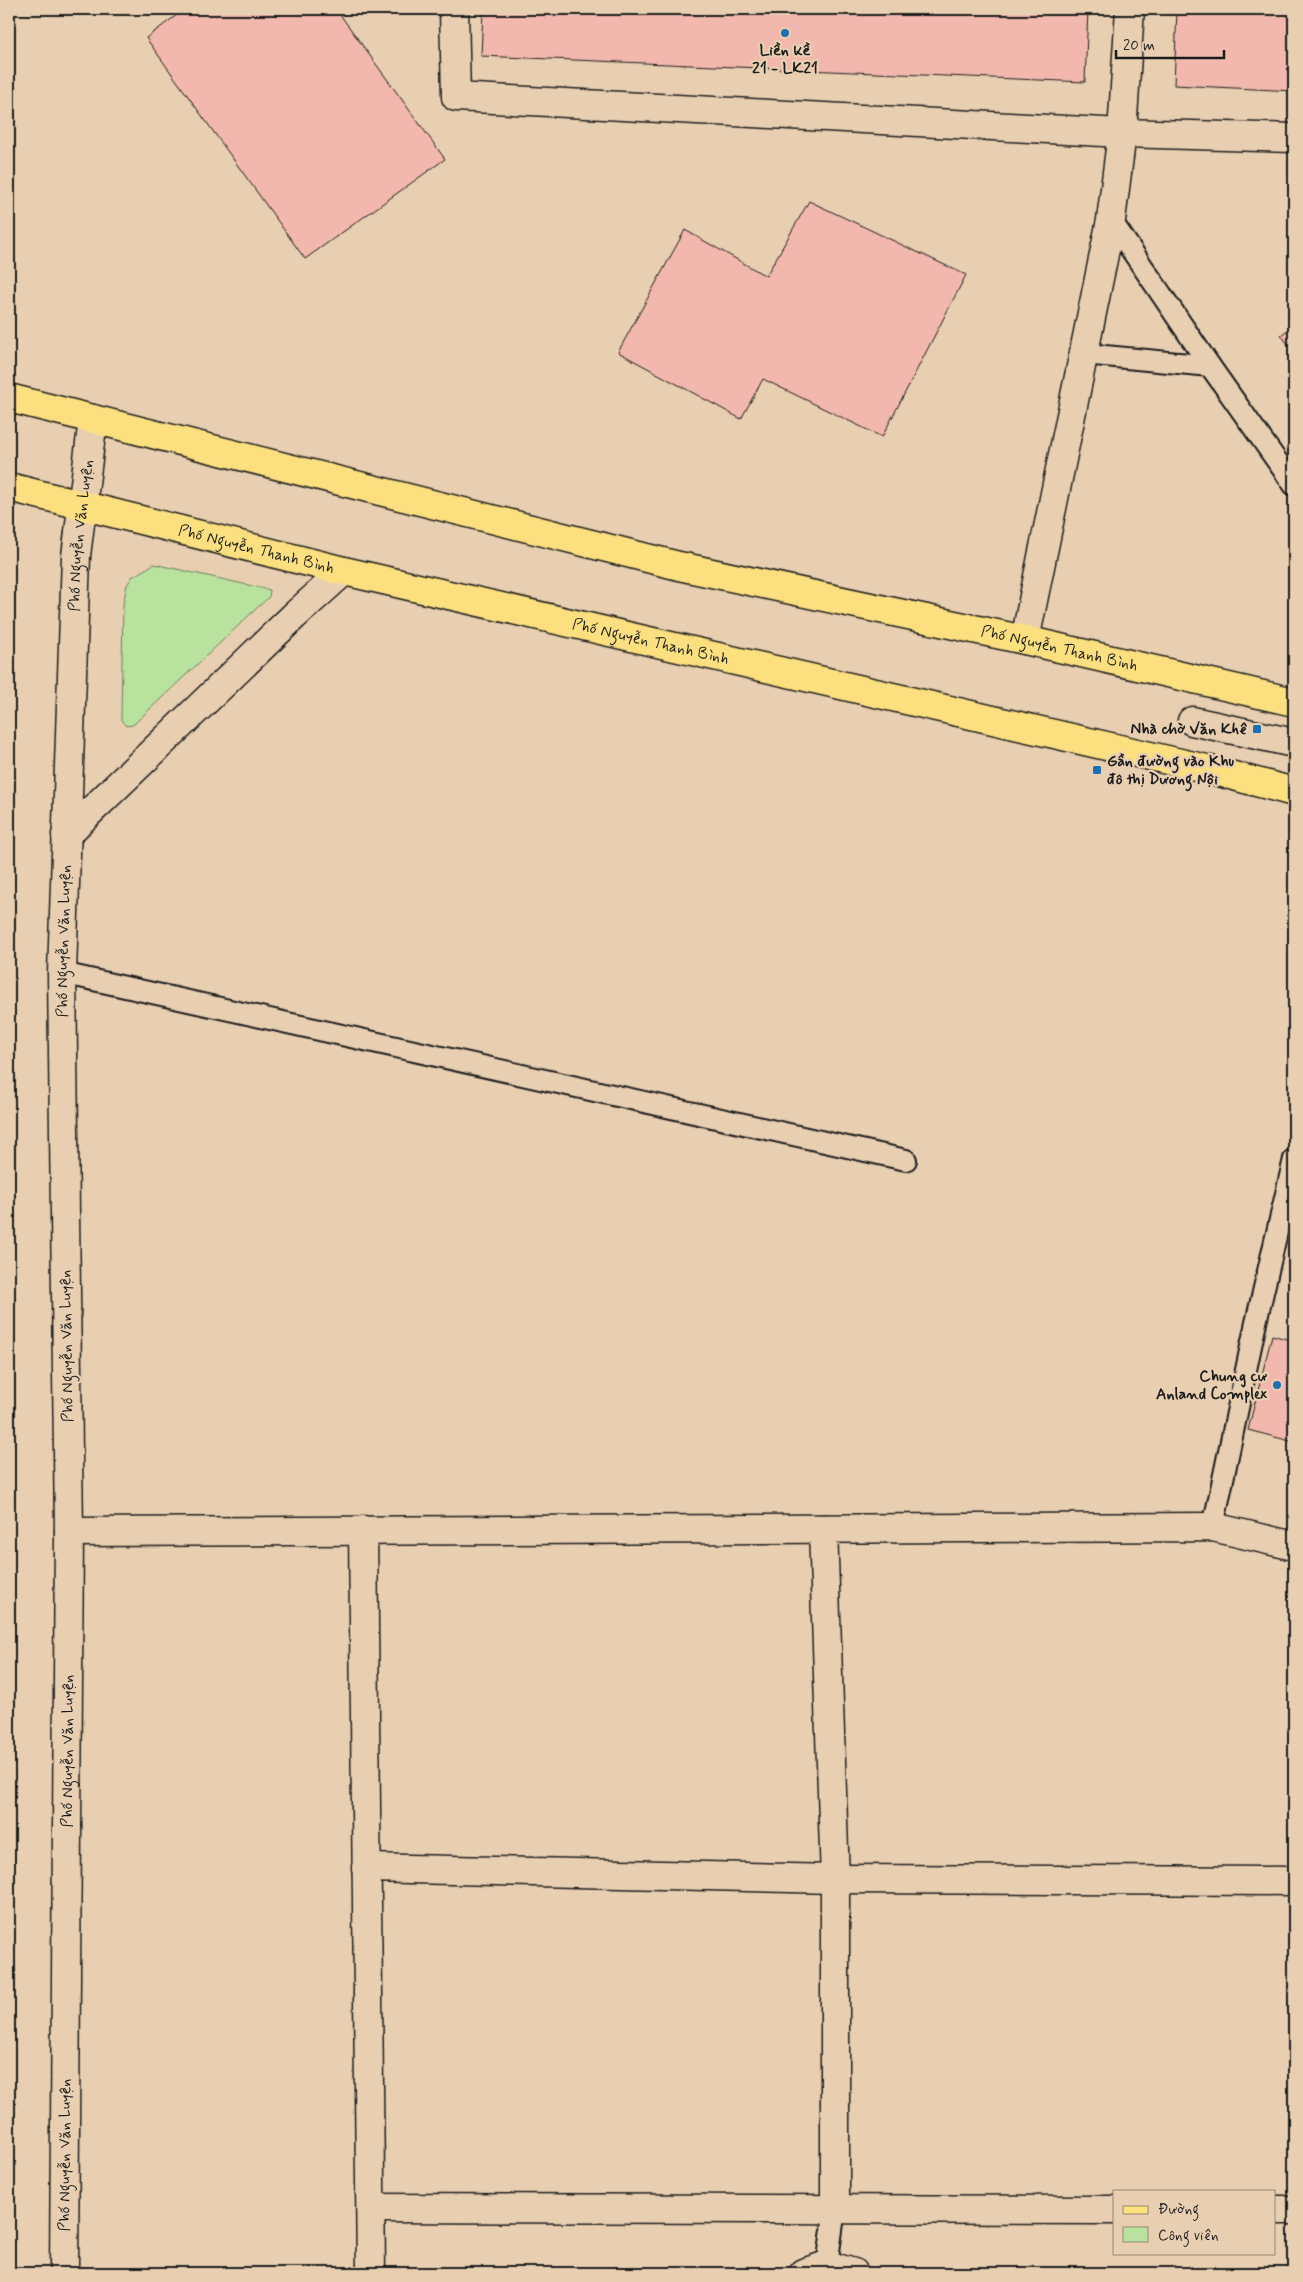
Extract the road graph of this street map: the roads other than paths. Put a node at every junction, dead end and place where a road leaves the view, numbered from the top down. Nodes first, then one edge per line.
1 (454, 9) edge
2 (1130, 9) edge
3 (1122, 133) junction
4 (1294, 138) edge
5 (1112, 220) junction
6 (1084, 354) junction
7 (1210, 366) junction
8 (9, 398) edge
9 (93, 419) junction
10 (1294, 485) edge
11 (9, 487) edge
12 (81, 507) junction
13 (344, 571) junction
14 (1025, 640) junction
15 (1294, 702) edge
16 (1192, 721) dead end
17 (1294, 743) edge
18 (1294, 792) edge
19 (66, 836) junction
20 (62, 973) junction
21 (1294, 1159) edge
22 (906, 1160) dead end
23 (1213, 1527) junction
24 (823, 1529) junction
25 (363, 1530) junction
26 (70, 1532) junction
27 (1294, 1546) edge
28 (366, 1868) junction
29 (836, 1879) junction
30 (1294, 1881) edge
31 (371, 2208) junction
32 (835, 2209) junction
33 (1113, 2210) edge
34 (1276, 2210) edge
35 (1294, 2210) edge
36 (815, 2269) edge
37 (64, 2273) edge
38 (371, 2273) edge
39 (854, 2273) edge

1 - 3 street
2 - 3 street
3 - 4 street
3 - 5 street
5 - 6 street
5 - 7 lane
6 - 7 lane
6 - 14 street
7 - 10 lane
8 - 9 main road, Phố Nguyễn Thanh Bình
9 - 12 street, Phố Nguyễn Văn Luyện
9 - 14 main road, Phố Nguyễn Thanh Bình
11 - 12 main road, Phố Nguyễn Thanh Bình
12 - 13 main road, Phố Nguyễn Thanh Bình
12 - 19 street, Phố Nguyễn Văn Luyện
13 - 18 main road, Phố Nguyễn Thanh Bình
13 - 19 street
14 - 15 main road, Phố Nguyễn Thanh Bình
16 - 17 street
19 - 20 street, Phố Nguyễn Văn Luyện
20 - 22 lane
20 - 26 street, Phố Nguyễn Văn Luyện
21 - 23 lane
23 - 24 street
23 - 27 street
24 - 25 street
24 - 29 street
25 - 26 street
25 - 28 street
26 - 37 street, Phố Nguyễn Văn Luyện
28 - 29 street
28 - 31 street
29 - 30 street
29 - 32 street
31 - 32 street
31 - 38 street
32 - 33 street
32 - 36 lane
34 - 35 street
36 - 39 street

